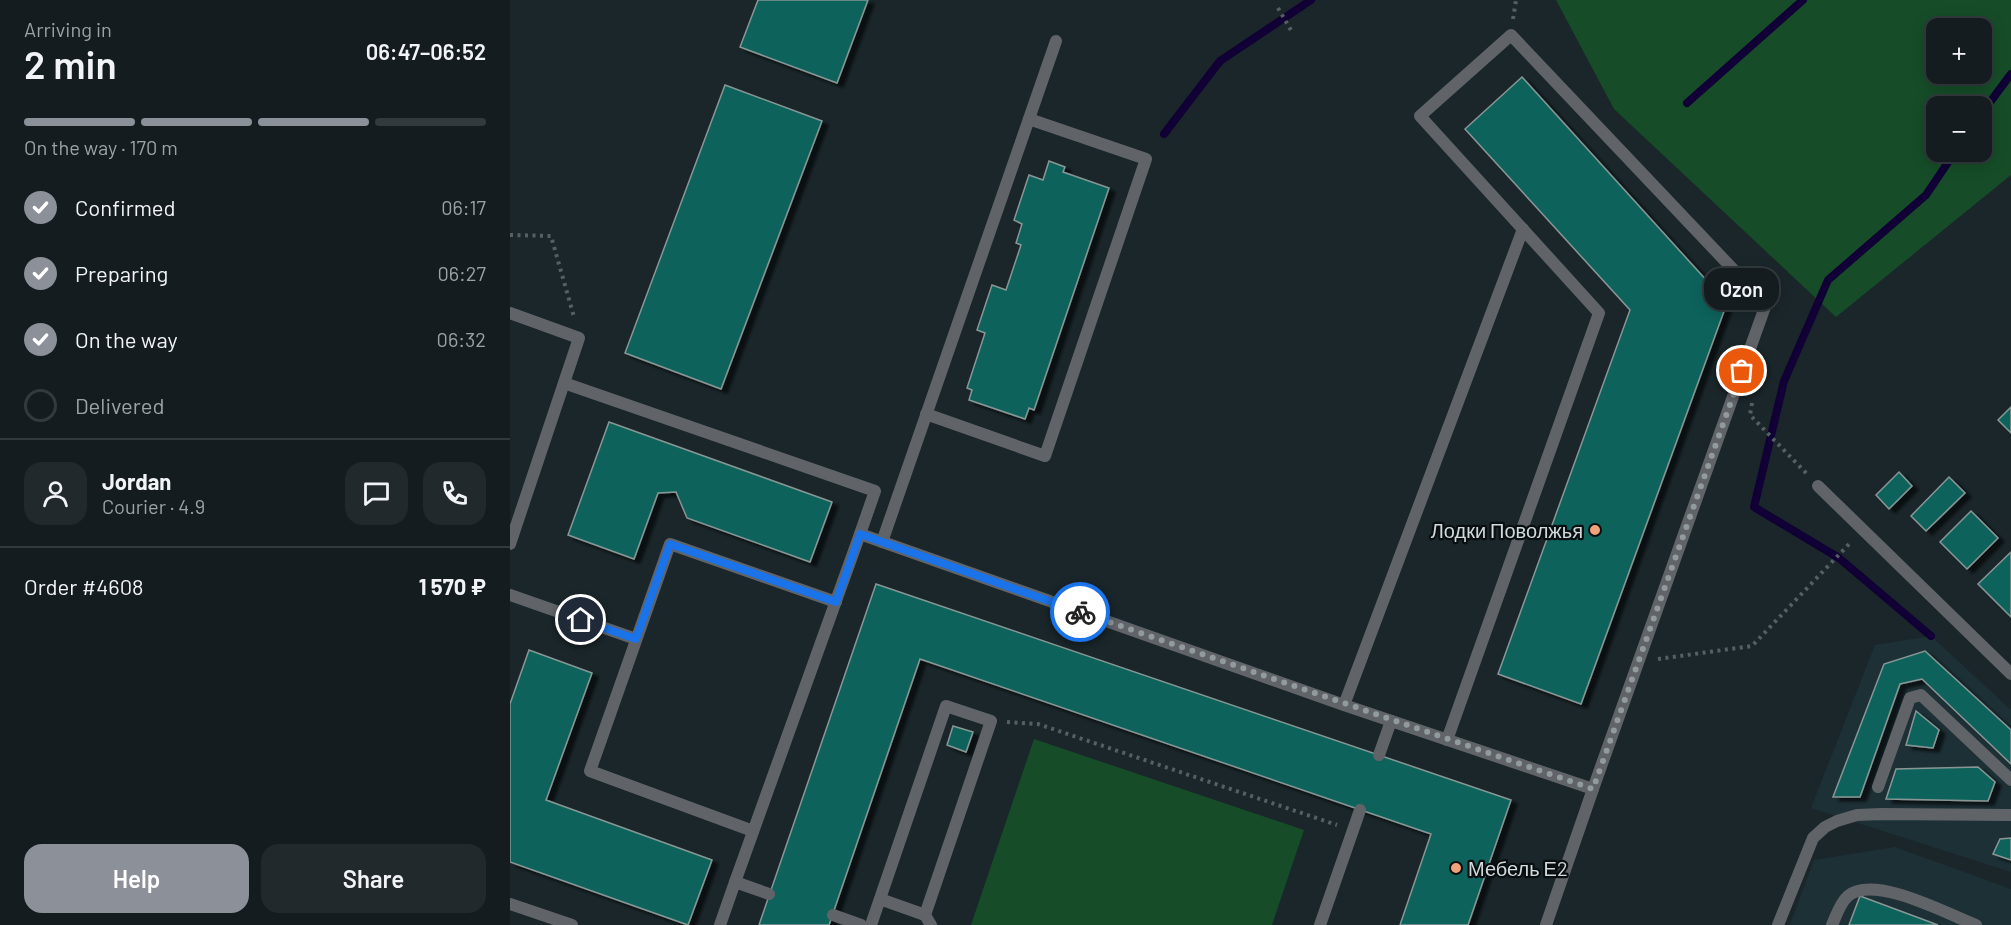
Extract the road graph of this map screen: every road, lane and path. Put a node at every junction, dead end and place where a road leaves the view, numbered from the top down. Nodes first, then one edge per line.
1 (1278, 9) dead end
2 (1292, 32) dead end
3 (1056, 41) dead end
4 (1029, 119) junction
5 (1523, 230) junction
6 (510, 235) edge
7 (510, 313) edge
8 (579, 338) junction
9 (564, 383) junction
10 (1754, 393) dead end
11 (926, 414) junction
12 (1818, 486) joint
13 (1863, 530) junction
14 (860, 534) junction
15 (882, 542) junction
16 (510, 544) edge
17 (510, 595) edge
18 (836, 602) junction
19 (636, 639) junction
20 (1639, 662) junction
21 (2011, 674) edge
22 (1344, 705) junction
23 (992, 721) junction
24 (1391, 721) junction
25 (1447, 740) junction
26 (1378, 755) dead end
27 (2011, 780) edge
28 (1878, 787) dead end
29 (1593, 789) junction
30 (1360, 810) dead end
31 (2011, 815) edge
32 (753, 831) junction
33 (1352, 831) junction
34 (735, 882) junction
35 (769, 894) dead end
36 (880, 899) junction
37 (510, 904) edge
38 (833, 915) dead end
39 (928, 920) edge
40 (572, 925) edge
41 (720, 925) edge
42 (861, 925) edge
43 (871, 925) edge
44 (1320, 925) edge
45 (1546, 925) edge
46 (1778, 925) edge
47 (1832, 925) edge
48 (1976, 925) edge

1 - 2 path
3 - 4 street
4 - 11 street
4 - 11 street
5 - 20 street
5 - 22 street
5 - 25 street
6 - 8 path
7 - 8 street
8 - 9 street
9 - 14 street
9 - 16 street
10 - 12 path
11 - 15 street
12 - 13 street
13 - 20 path
13 - 21 street
14 - 15 street
14 - 18 street
15 - 22 street
17 - 19 street
18 - 19 street
18 - 32 street
19 - 32 street
20 - 29 street
22 - 24 street
23 - 33 path
23 - 36 street
23 - 39 street
24 - 25 street
24 - 26 street
25 - 29 street
27 - 28 street
29 - 45 street
30 - 33 street
31 - 46 street
32 - 34 street
33 - 44 street
34 - 35 street
34 - 41 street
36 - 39 street
36 - 43 street
37 - 40 street
38 - 42 street
47 - 48 street

